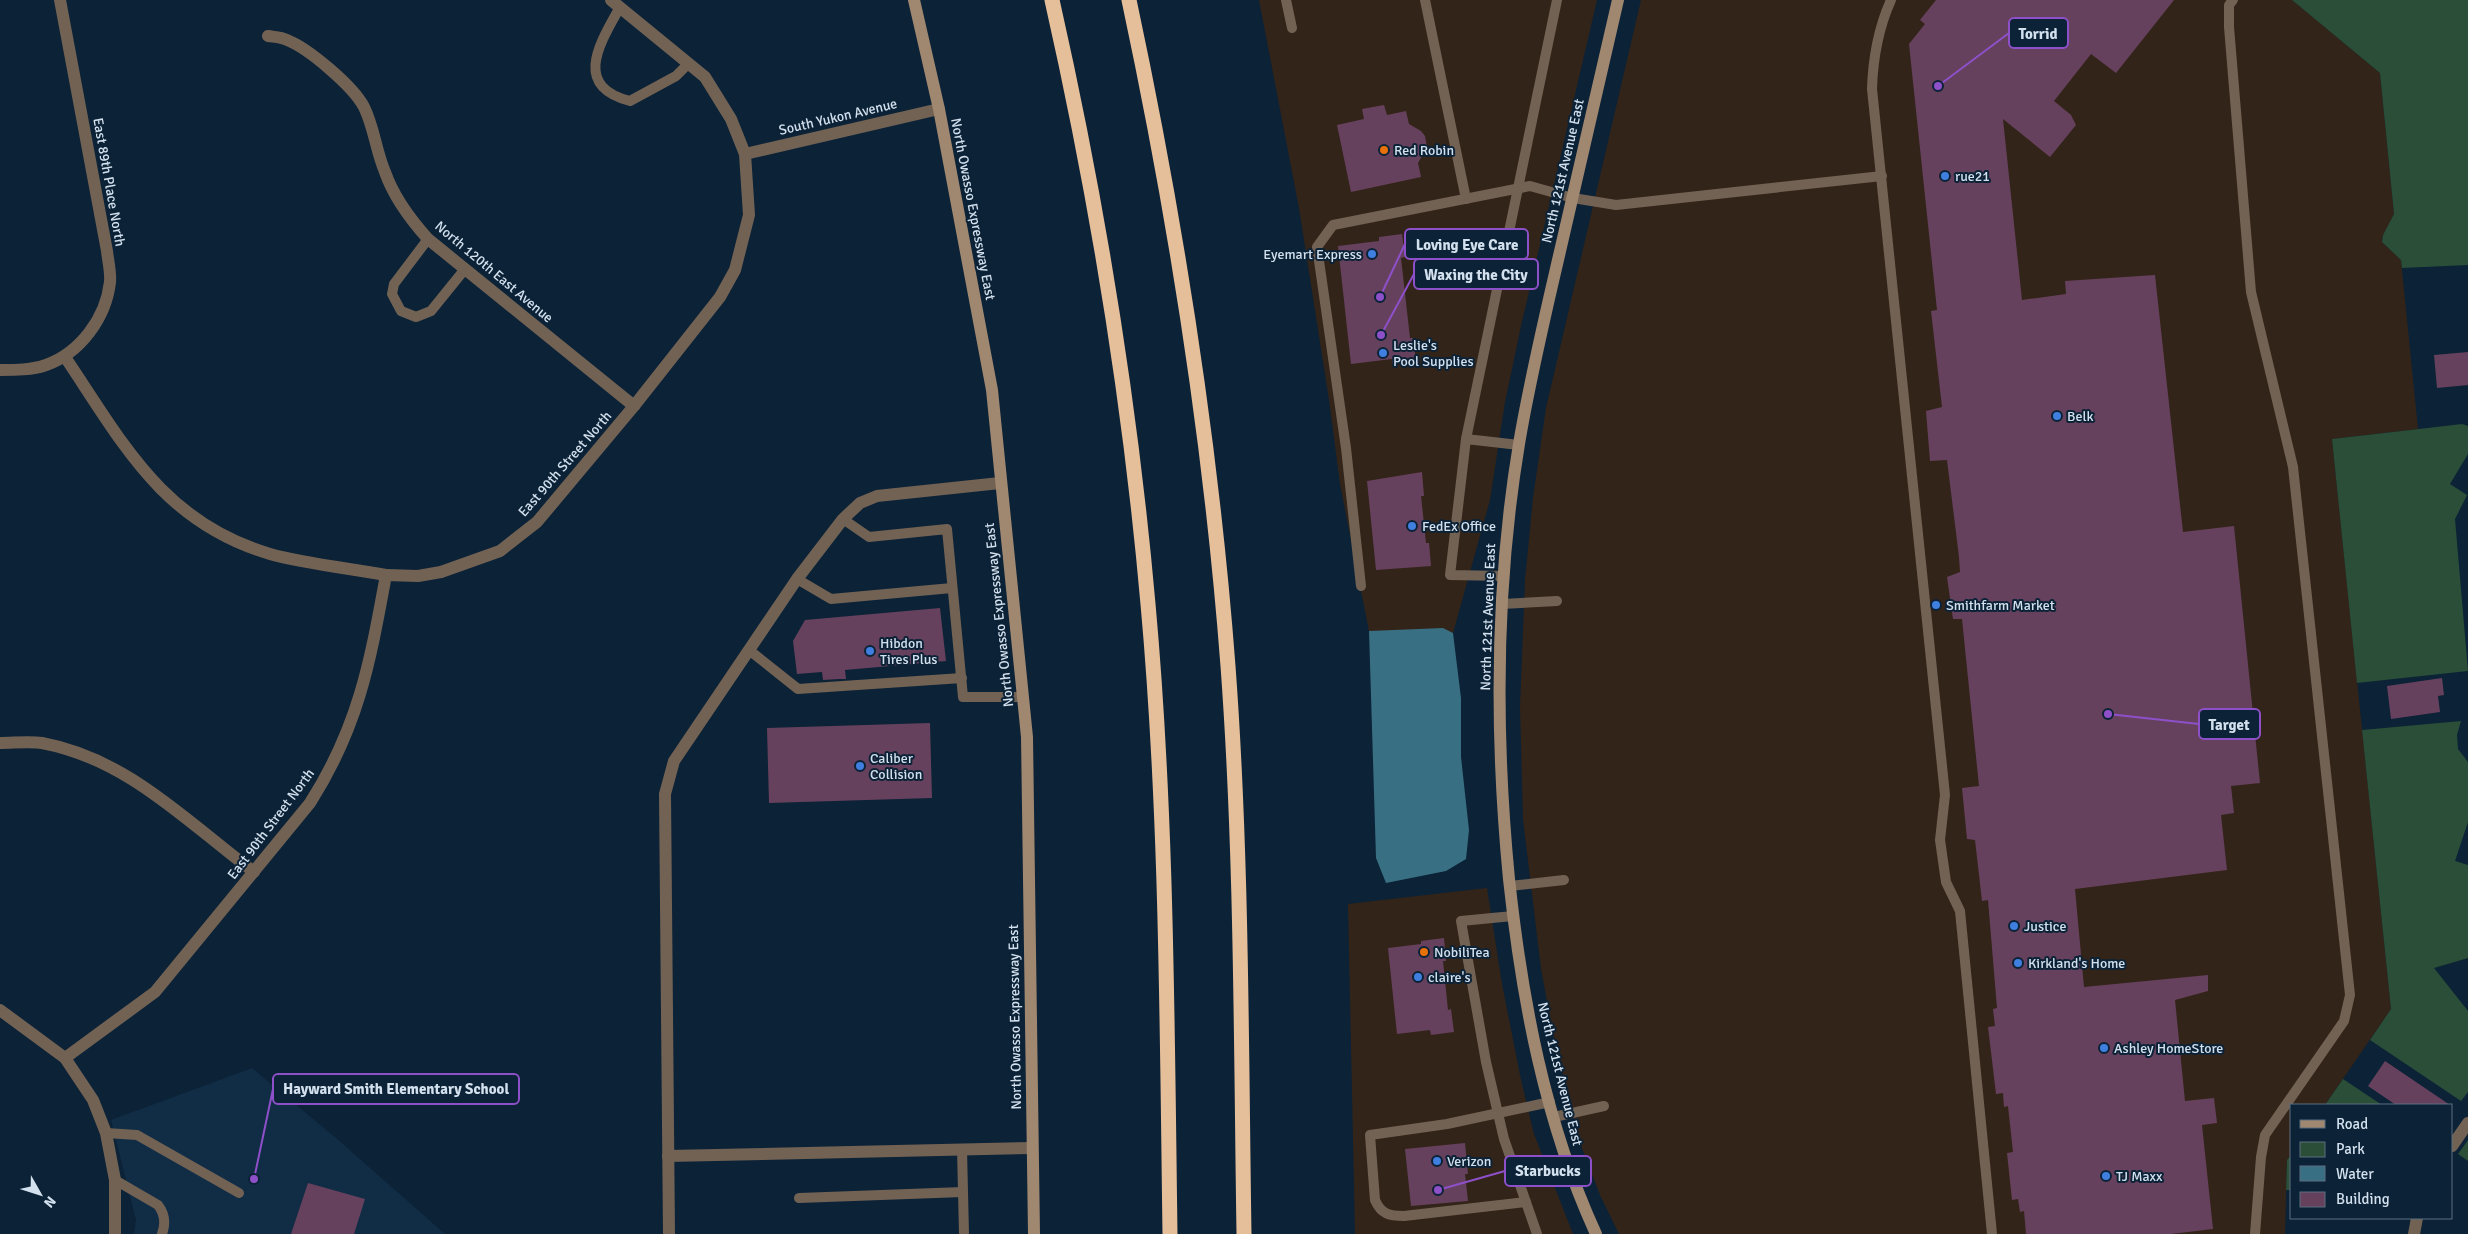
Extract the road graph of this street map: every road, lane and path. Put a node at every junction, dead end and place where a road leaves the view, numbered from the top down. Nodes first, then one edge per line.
1 (60, 0) edge
2 (914, 0) edge
3 (1052, 0) edge
4 (1129, 0) edge
5 (1286, 0) edge
6 (1425, 0) edge
7 (1557, 0) edge
8 (1618, 0) edge
9 (1892, 0) edge
10 (2232, 0) edge
11 (616, 4) edge
12 (1292, 28) dead end
13 (268, 36) dead end
14 (689, 63) junction
15 (939, 109) junction
16 (745, 154) junction
17 (1882, 176) junction
18 (1516, 189) junction
19 (1573, 198) junction
20 (1466, 199) junction
21 (428, 240) junction
22 (465, 269) junction
23 (65, 357) junction
24 (0, 370) edge
25 (634, 406) junction
26 (1466, 439) junction
27 (1519, 445) junction
28 (1000, 483) junction
29 (844, 519) junction
30 (386, 575) junction
31 (1504, 576) junction
32 (797, 579) junction
33 (1360, 586) dead end
34 (952, 588) junction
35 (1557, 601) dead end
36 (1502, 604) junction
37 (749, 650) junction
38 (962, 678) junction
39 (1023, 697) junction
40 (0, 742) edge
41 (254, 872) junction
42 (1564, 880) dead end
43 (1510, 886) junction
44 (1513, 916) junction
45 (0, 1010) edge
46 (65, 1058) junction
47 (1550, 1102) junction
48 (1604, 1106) dead end
49 (1498, 1114) junction
50 (1554, 1117) junction
51 (2468, 1123) edge
52 (106, 1133) junction
53 (2453, 1145) edge
54 (1032, 1148) junction
55 (962, 1149) junction
56 (668, 1156) junction
57 (115, 1180) junction
58 (963, 1192) junction
59 (239, 1193) dead end
60 (799, 1198) dead end
61 (1526, 1202) junction
62 (2417, 1219) edge
63 (115, 1234) edge
64 (162, 1234) edge
65 (669, 1234) edge
66 (964, 1234) edge
67 (1034, 1234) edge
68 (1170, 1234) edge
69 (1244, 1234) edge
70 (1537, 1234) edge
71 (1596, 1234) edge
72 (1992, 1234) edge
73 (2256, 1234) edge
74 (2414, 1234) edge

1 - 23 street, East 89th Place North
2 - 15 street, North Owasso Expressway East
3 - 68 highway
4 - 69 highway
5 - 12 lane
6 - 20 lane
7 - 18 lane
8 - 19 street, North 121st Avenue East
9 - 17 lane
10 - 73 lane
11 - 14 street, East 90th Street North
11 - 14 lane
13 - 21 street, North 120th East Avenue
14 - 16 street, East 90th Street North
15 - 16 street, South Yukon Avenue
15 - 28 street, North Owasso Expressway East
16 - 25 street, East 90th Street North
17 - 19 lane
17 - 72 lane
18 - 19 lane
18 - 20 lane
18 - 26 lane
19 - 27 street, North 121st Avenue East
20 - 33 lane
21 - 22 street, North 120th East Avenue
21 - 22 lane
22 - 25 street, North 120th East Avenue
23 - 24 street
23 - 30 street
25 - 30 street, East 90th Street North
26 - 27 lane
26 - 31 lane
27 - 31 street, North 121st Avenue East
28 - 29 street
28 - 39 street, North Owasso Expressway East
29 - 32 street
29 - 34 lane
30 - 41 street, East 90th Street North
31 - 36 street, North 121st Avenue East
32 - 34 lane
32 - 37 street
34 - 38 lane
35 - 36 lane
36 - 43 street, North 121st Avenue East
37 - 38 lane
37 - 56 street
38 - 39 lane
39 - 54 street, North Owasso Expressway East
40 - 41 street
41 - 46 street, East 90th Street North
42 - 43 lane
43 - 44 street, North 121st Avenue East
44 - 47 street, North 121st Avenue East
44 - 49 lane
45 - 46 street
46 - 52 street
47 - 49 lane
47 - 50 street, North 121st Avenue East
48 - 50 lane
49 - 61 lane
49 - 61 lane
50 - 71 street, North 121st Avenue East
51 - 53 street
52 - 57 street
52 - 59 lane
54 - 55 street
54 - 67 street, North Owasso Expressway East
55 - 56 street
55 - 58 lane
56 - 65 street
57 - 63 street
57 - 64 lane
58 - 60 lane
58 - 66 lane
61 - 70 lane
62 - 74 street

